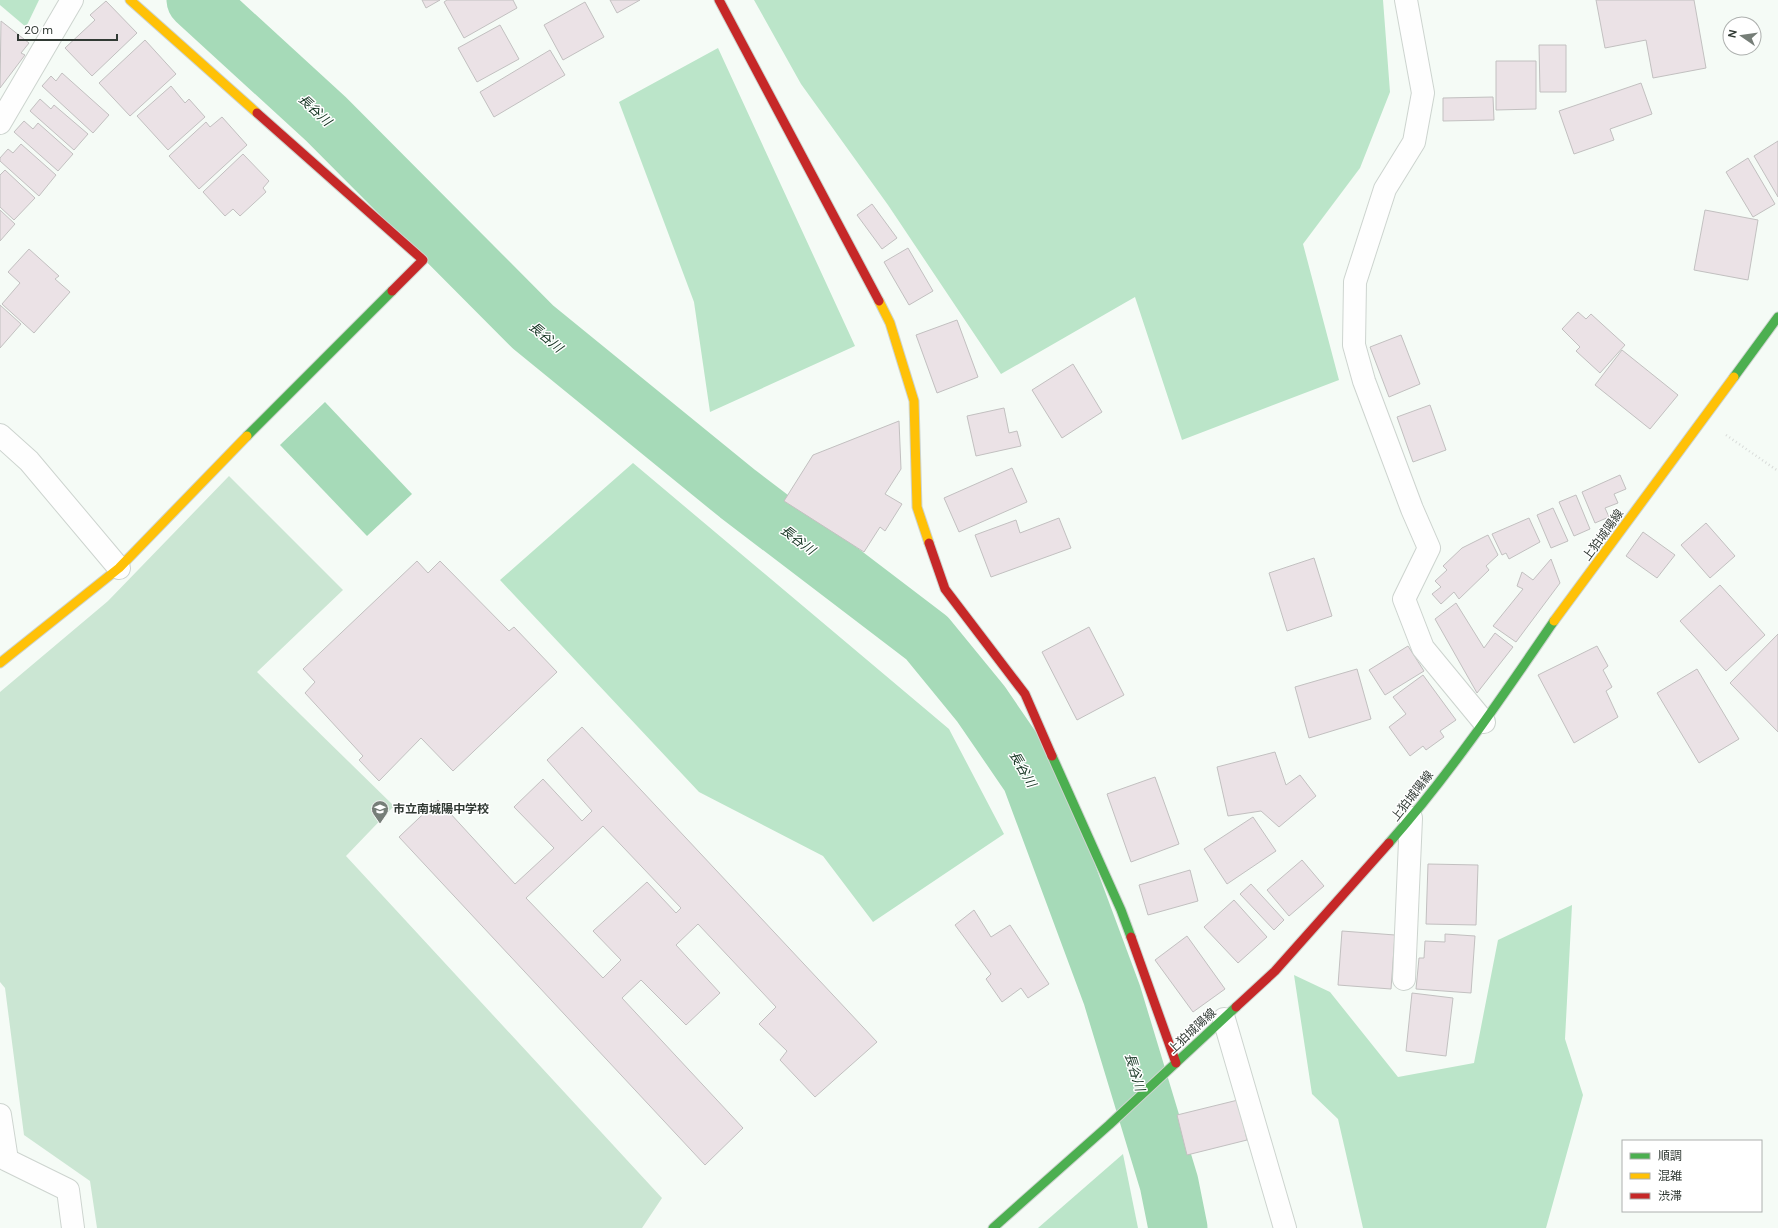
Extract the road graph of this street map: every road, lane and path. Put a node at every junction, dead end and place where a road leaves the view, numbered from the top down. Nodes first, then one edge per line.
1 (72, 0) edge
2 (130, 0) edge
3 (719, 0) edge
4 (1406, 0) edge
5 (0, 123) edge
6 (1778, 317) edge
7 (1702, 420) junction
8 (0, 435) edge
9 (1778, 471) edge
10 (119, 568) junction
11 (0, 663) edge
12 (1484, 722) junction
13 (1411, 818) junction
14 (1404, 980) dead end
15 (1224, 1019) junction
16 (1176, 1064) junction
17 (0, 1114) edge
18 (73, 1228) edge
19 (994, 1228) edge
20 (1285, 1228) edge

1 - 5 street
2 - 10 street
3 - 16 street
4 - 12 street
6 - 7 street, 上狛城陽線
7 - 9 path
7 - 12 street, 上狛城陽線
8 - 10 street
10 - 11 street
12 - 13 street, 上狛城陽線
13 - 14 street
13 - 15 street, 上狛城陽線
15 - 16 street, 上狛城陽線
15 - 20 street
16 - 19 street, 上狛城陽線
17 - 18 street

